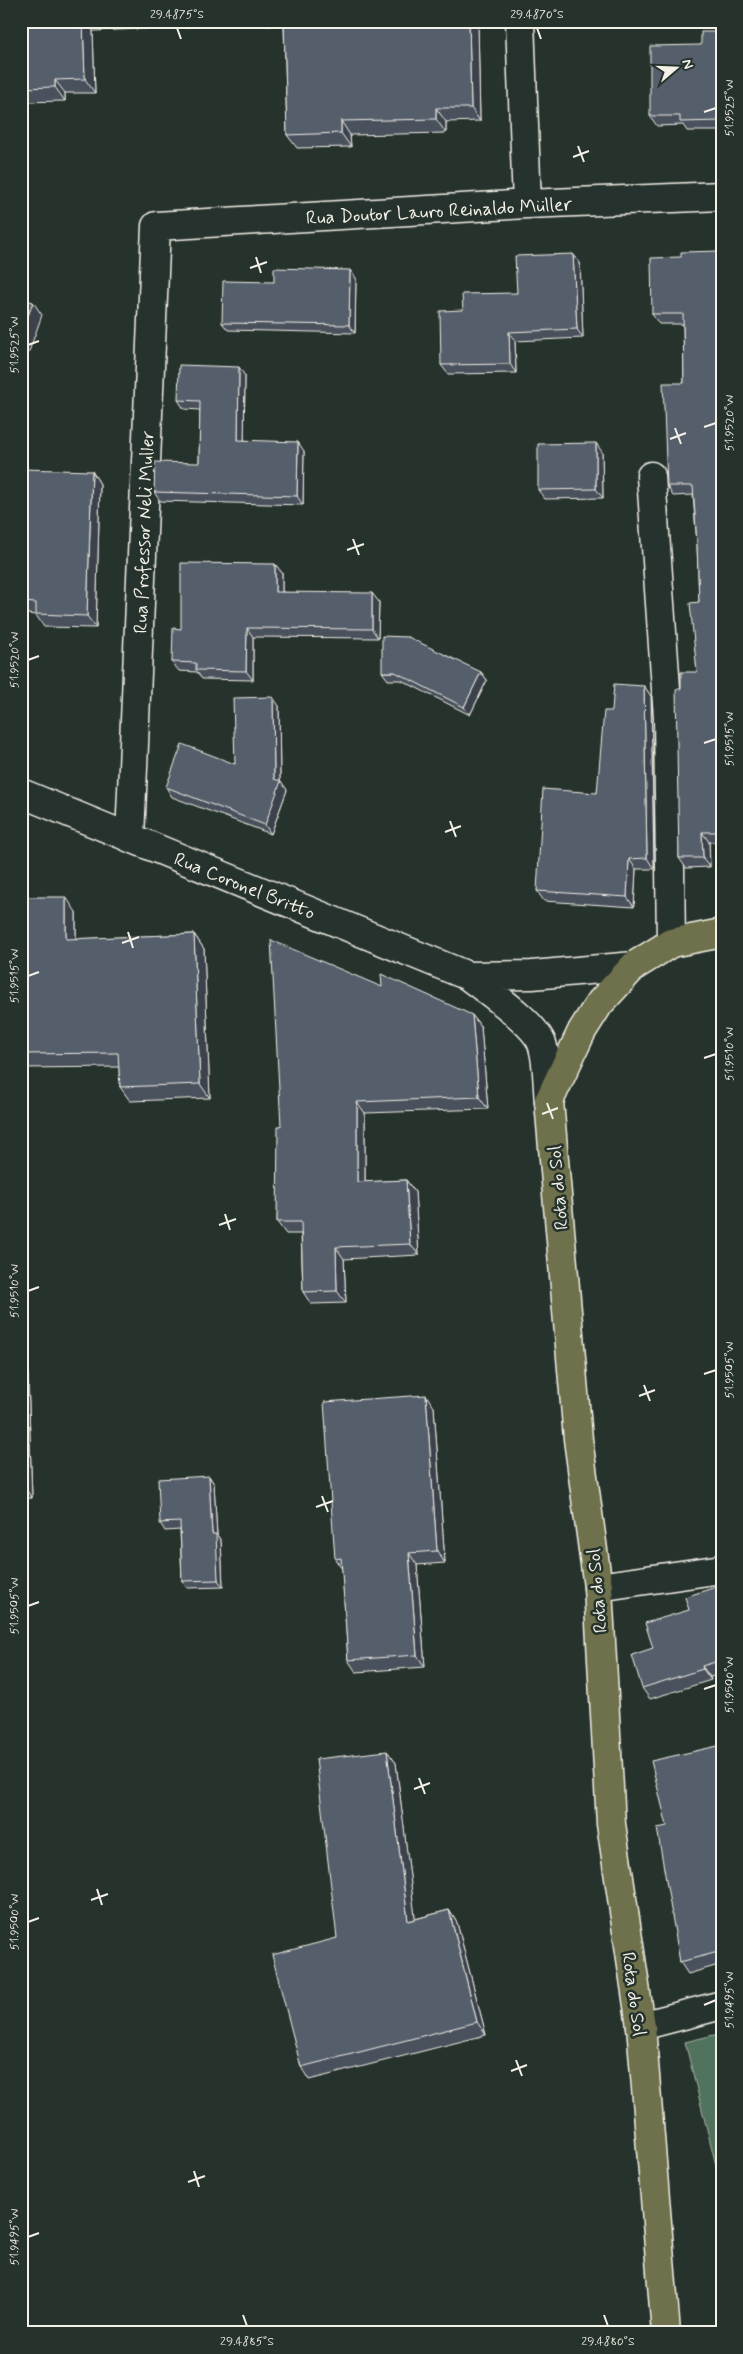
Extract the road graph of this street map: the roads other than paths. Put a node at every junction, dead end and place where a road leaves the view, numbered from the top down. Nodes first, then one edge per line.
1 (520, 21) edge
2 (722, 196) edge
3 (528, 204) junction
4 (156, 226) joint
5 (651, 476) dead end
6 (21, 793) edge
7 (130, 838) junction
8 (721, 932) edge
9 (671, 943) junction
10 (634, 966) junction
11 (468, 976) junction
12 (549, 1101) junction
13 (722, 1569) edge
14 (598, 1587) junction
15 (722, 2006) edge
16 (641, 2026) junction
17 (666, 2333) edge

1 - 3 street
2 - 3 street, Rua Doutor Lauro Reinaldo Müller
3 - 4 street, Rua Doutor Lauro Reinaldo Müller
4 - 7 street, Rua Professor Neli Muller
5 - 9 street
6 - 7 street, Rua Coronel Britto
7 - 11 street, Rua Coronel Britto
8 - 9 highway
9 - 10 highway
10 - 11 street
10 - 12 highway
11 - 12 street
12 - 14 highway, Rota do Sol
13 - 14 street
14 - 16 highway, Rota do Sol
15 - 16 street
16 - 17 highway, Rota do Sol

